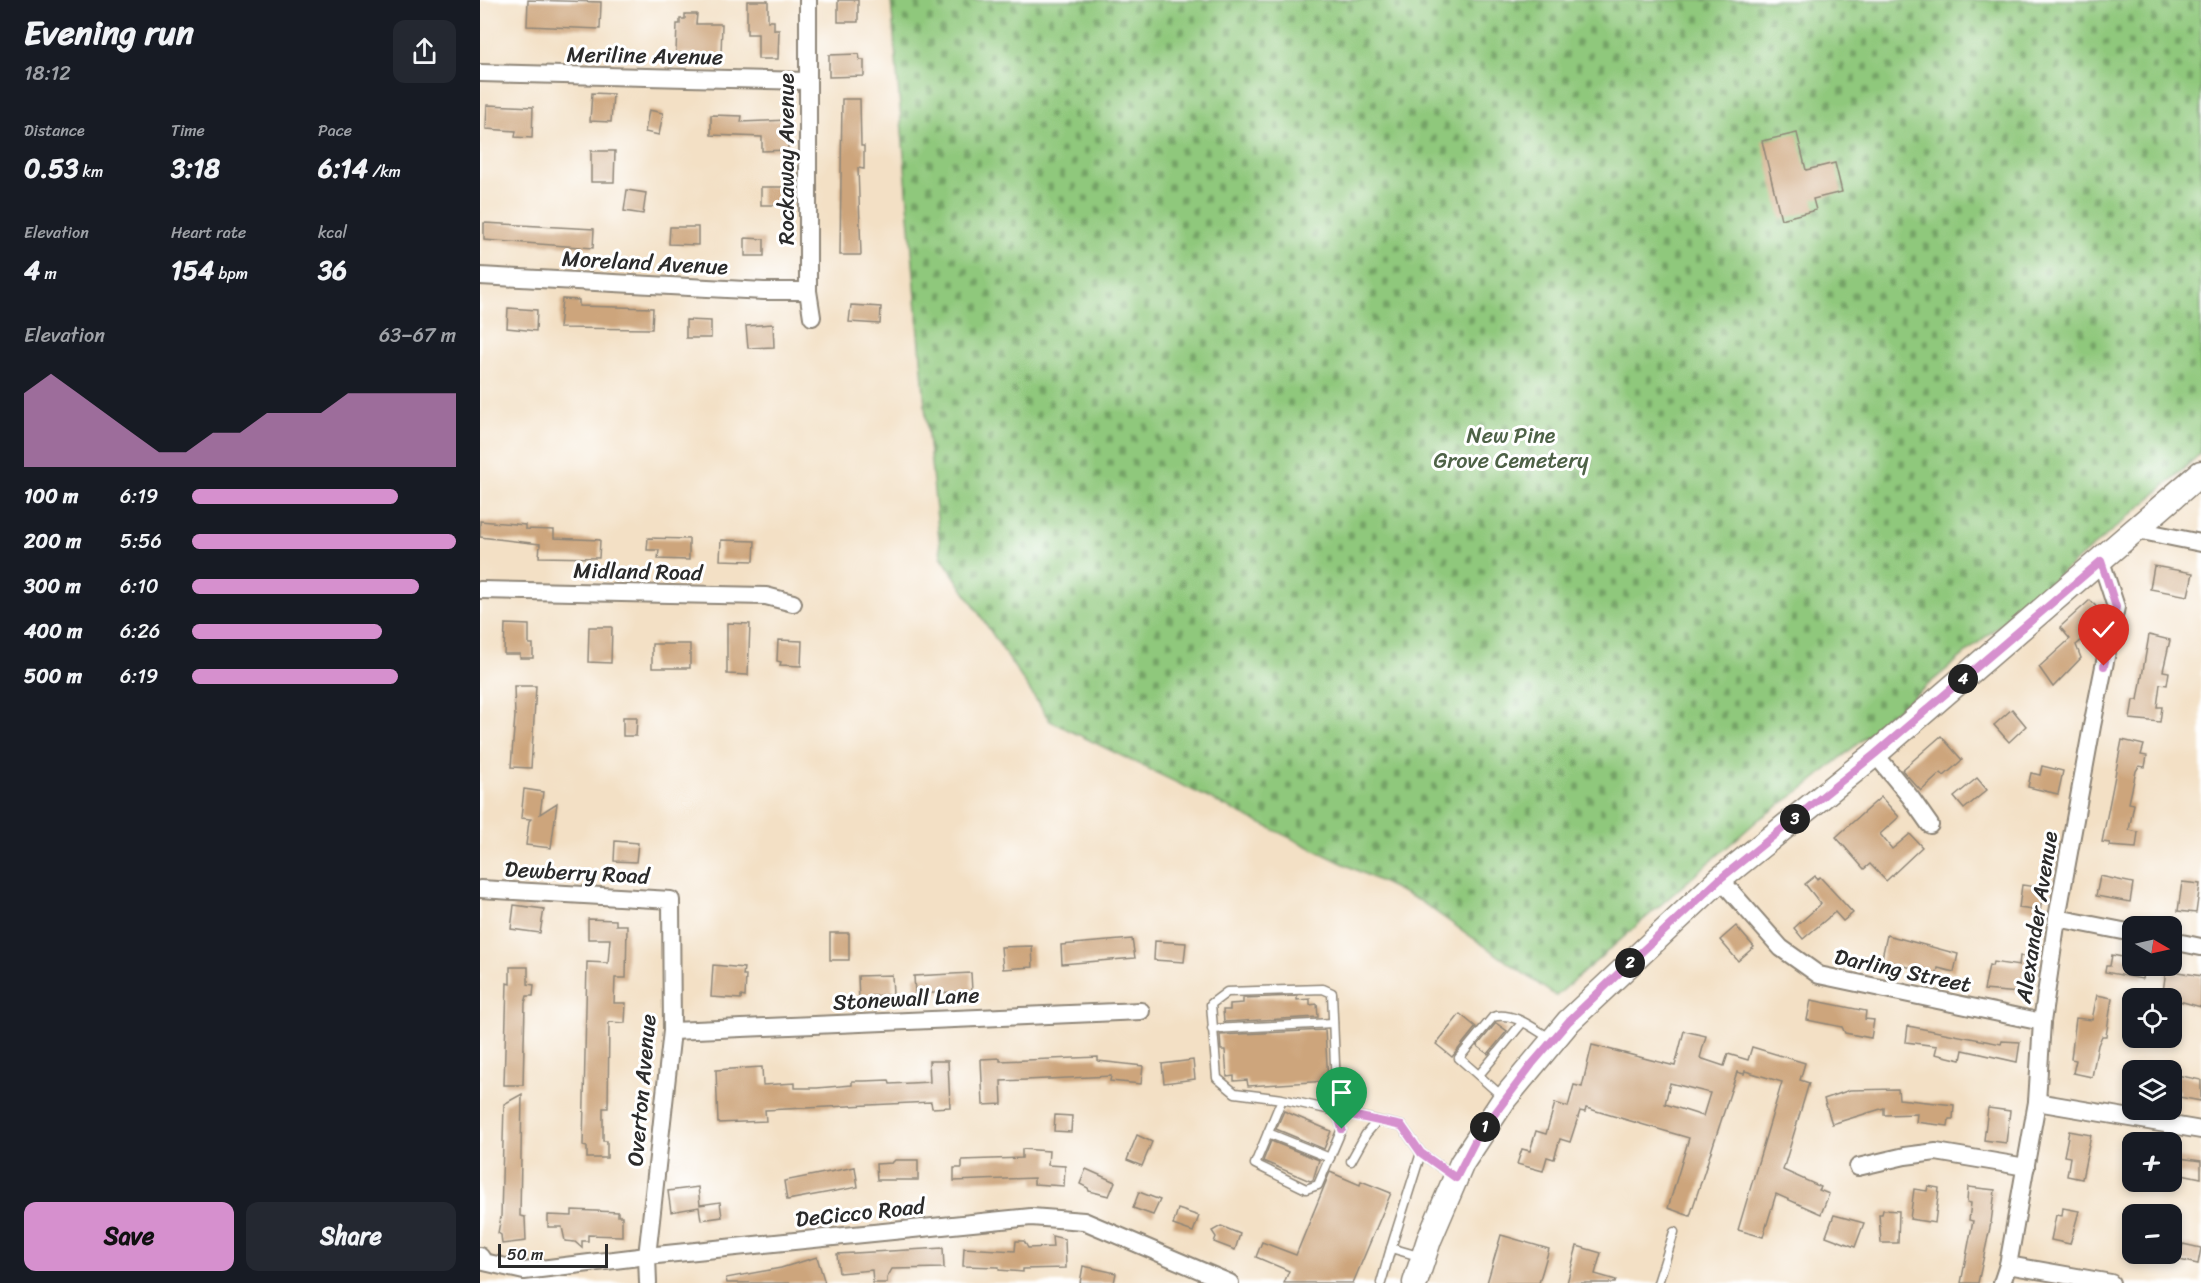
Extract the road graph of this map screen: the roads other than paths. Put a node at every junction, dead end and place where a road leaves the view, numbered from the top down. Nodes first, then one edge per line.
1 (808, 0) edge
2 (480, 73) edge
3 (808, 81) junction
4 (480, 276) edge
5 (808, 291) junction
6 (812, 317) dead end
7 (2201, 473) edge
8 (2137, 530) junction
9 (2201, 543) edge
10 (2101, 561) junction
11 (480, 590) edge
12 (793, 603) dead end
13 (1875, 754) junction
14 (1929, 825) dead end
15 (1720, 879) junction
16 (480, 889) edge
17 (671, 900) joint
18 (2057, 918) junction
19 (2122, 931) edge
20 (2182, 943) edge
21 (2201, 947) edge
22 (1141, 1011) dead end
23 (2042, 1022) junction
24 (1333, 1023) junction
25 (1522, 1023) junction
26 (1212, 1029) junction
27 (672, 1031) junction
28 (1553, 1040) junction
29 (1479, 1075) junction
30 (1505, 1098) junction
31 (1282, 1100) junction
32 (2037, 1102) junction
33 (1337, 1112) junction
34 (1377, 1121) junction
35 (2201, 1130) edge
36 (1268, 1132) junction
37 (1421, 1153) junction
38 (1330, 1158) junction
39 (1351, 1161) dead end
40 (1858, 1167) dead end
41 (2026, 1167) junction
42 (1456, 1178) junction
43 (1674, 1232) dead end
44 (1391, 1248) junction
45 (647, 1256) junction
46 (1424, 1257) junction
47 (482, 1259) edge
48 (2008, 1265) junction
49 (648, 1283) edge
50 (1230, 1283) edge
51 (1381, 1283) edge
52 (1415, 1283) edge
53 (1658, 1283) edge
54 (2002, 1283) edge
55 (2111, 1283) edge

1 - 3 street, Rockaway Avenue
2 - 3 street, Meriline Avenue
3 - 5 street, Rockaway Avenue
4 - 5 street, Moreland Avenue
5 - 6 street, Rockaway Avenue
7 - 8 main road
8 - 9 street
8 - 10 main road
10 - 13 main road
10 - 18 street, Alexander Avenue
11 - 12 street, Midland Road
13 - 14 street
13 - 15 main road
15 - 23 street, Darling Street
15 - 28 main road
16 - 17 street, Dewberry Road
17 - 27 street, Overton Avenue
18 - 19 street
18 - 23 street, Alexander Avenue
20 - 21 street
22 - 27 street, Stonewall Lane
23 - 32 street, Alexander Avenue
24 - 26 lane
24 - 26 lane
24 - 33 lane
25 - 28 lane
25 - 29 lane
25 - 29 lane
26 - 31 lane
27 - 45 street, Overton Avenue
28 - 30 main road
29 - 30 lane
30 - 42 main road
31 - 33 lane
31 - 36 lane
32 - 35 street
32 - 41 street, Alexander Avenue
33 - 34 lane
33 - 38 lane
34 - 37 lane
34 - 39 lane
36 - 38 lane
36 - 38 lane
37 - 42 lane
37 - 44 lane
40 - 41 street
41 - 48 street, Alexander Avenue
42 - 46 main road
43 - 53 lane
44 - 46 lane
44 - 51 lane
45 - 47 street, DeCicco Road
45 - 49 street, Overton Avenue
45 - 50 street, DeCicco Road
46 - 52 main road
48 - 54 street, Alexander Avenue
48 - 55 street

